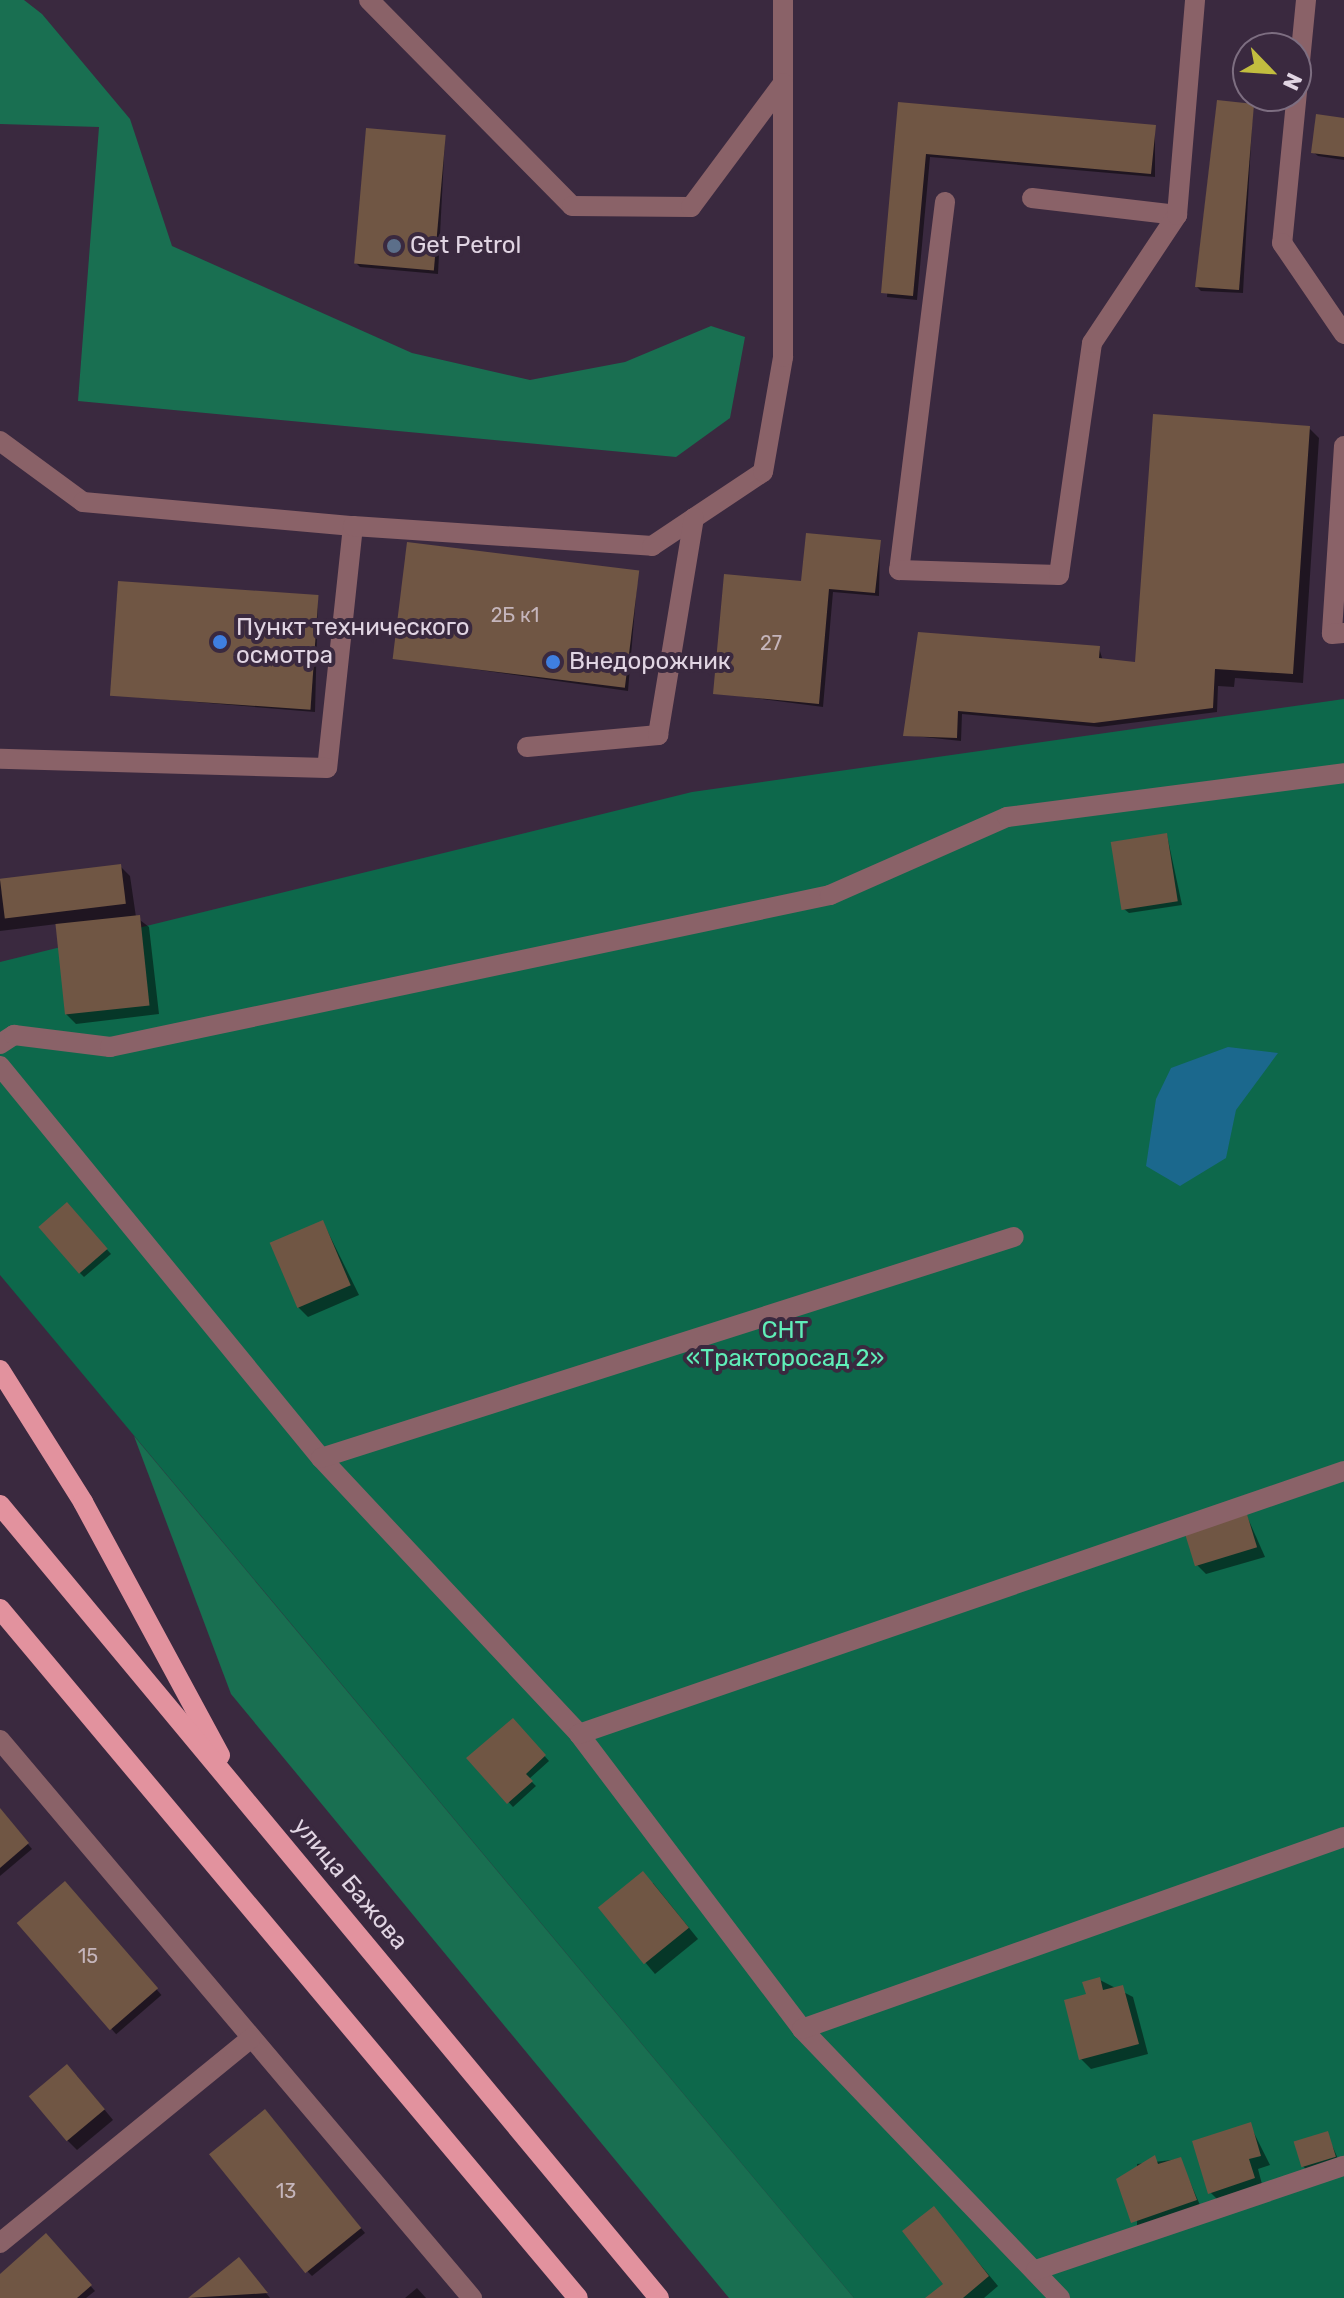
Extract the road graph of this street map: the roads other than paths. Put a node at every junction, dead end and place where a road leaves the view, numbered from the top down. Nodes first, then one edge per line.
1 (369, 0) edge
2 (783, 0) edge
3 (1195, 0) edge
4 (1306, 0) edge
5 (783, 83) junction
6 (1032, 198) dead end
7 (945, 202) dead end
8 (1177, 215) junction
9 (1344, 334) edge
10 (0, 441) edge
11 (1344, 446) edge
12 (694, 518) junction
13 (353, 526) junction
14 (1344, 633) edge
15 (527, 747) dead end
16 (0, 759) edge
17 (1344, 773) edge
18 (0, 1044) edge
19 (0, 1066) edge
20 (1014, 1237) dead end
21 (0, 1370) edge
22 (321, 1458) junction
23 (1344, 1471) edge
24 (0, 1505) edge
25 (0, 1609) edge
26 (579, 1734) junction
27 (0, 1740) edge
28 (248, 1804) junction
29 (1344, 1837) edge
30 (802, 2029) junction
31 (251, 2038) junction
32 (1344, 2166) edge
33 (0, 2243) edge
34 (1036, 2270) junction
35 (472, 2298) edge
36 (578, 2298) edge
37 (659, 2298) edge
38 (1060, 2298) edge

1 - 5 street
2 - 5 street
3 - 8 street
4 - 9 street
5 - 12 street
6 - 8 street
7 - 8 street
10 - 13 street
11 - 14 street
12 - 13 street
12 - 15 street
13 - 16 street
17 - 18 street
19 - 22 street
20 - 22 street
21 - 28 main road
22 - 26 street
23 - 26 street
24 - 28 main road, улица Бажова
25 - 36 main road
26 - 30 street
27 - 31 street
28 - 37 main road, улица Бажова
29 - 30 street
30 - 34 street
31 - 33 street
31 - 35 street
32 - 34 street
34 - 38 street

